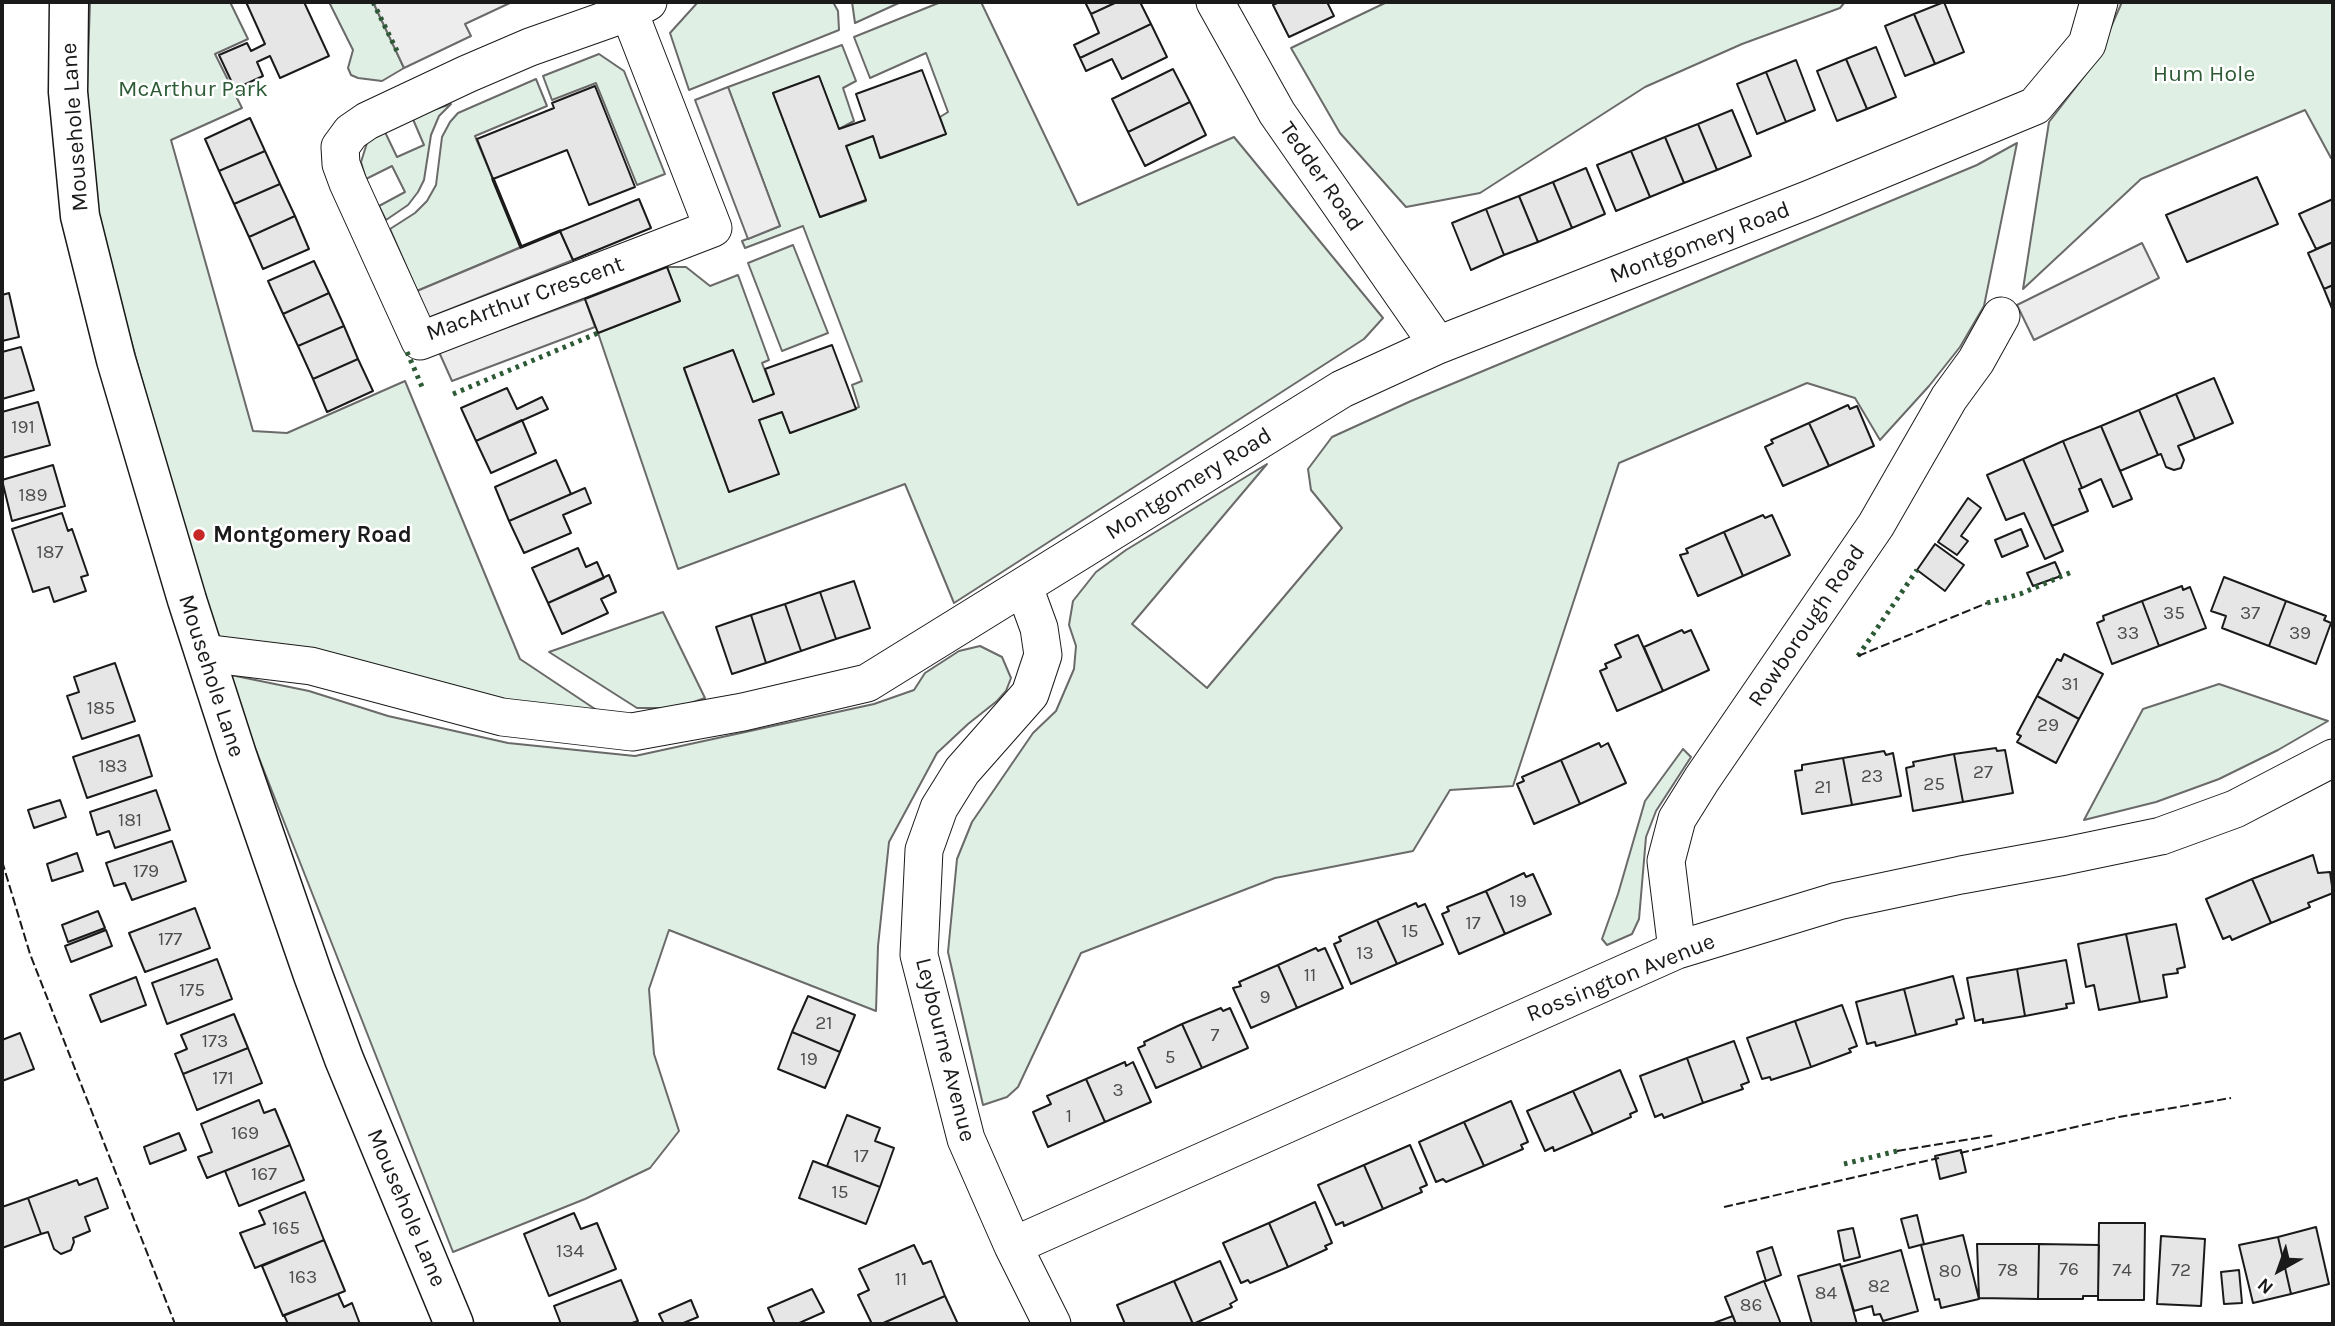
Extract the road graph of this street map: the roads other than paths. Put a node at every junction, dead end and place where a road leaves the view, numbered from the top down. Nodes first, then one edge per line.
1 (69, 2) edge
2 (1215, 2) edge
3 (2099, 2) edge
4 (638, 7) edge
5 (2001, 316) dead end
6 (1438, 345) junction
7 (1024, 587) junction
8 (204, 653) junction
9 (2333, 758) edge
10 (1677, 950) junction
11 (1013, 1245) junction
12 (454, 1324) edge
13 (1052, 1324) edge

1 - 8 street, Mousehole Lane
2 - 6 street, Tedder Road
3 - 6 street, Montgomery Road
4 - 4 street, MacArthur Crescent
5 - 10 street, Rowborough Road
6 - 7 street, Montgomery Road
7 - 8 street, Montgomery Road
7 - 11 street, Leybourne Avenue
8 - 12 street, Mousehole Lane
9 - 10 street, Rossington Avenue
10 - 11 street, Rossington Avenue
11 - 13 street, Leybourne Avenue

